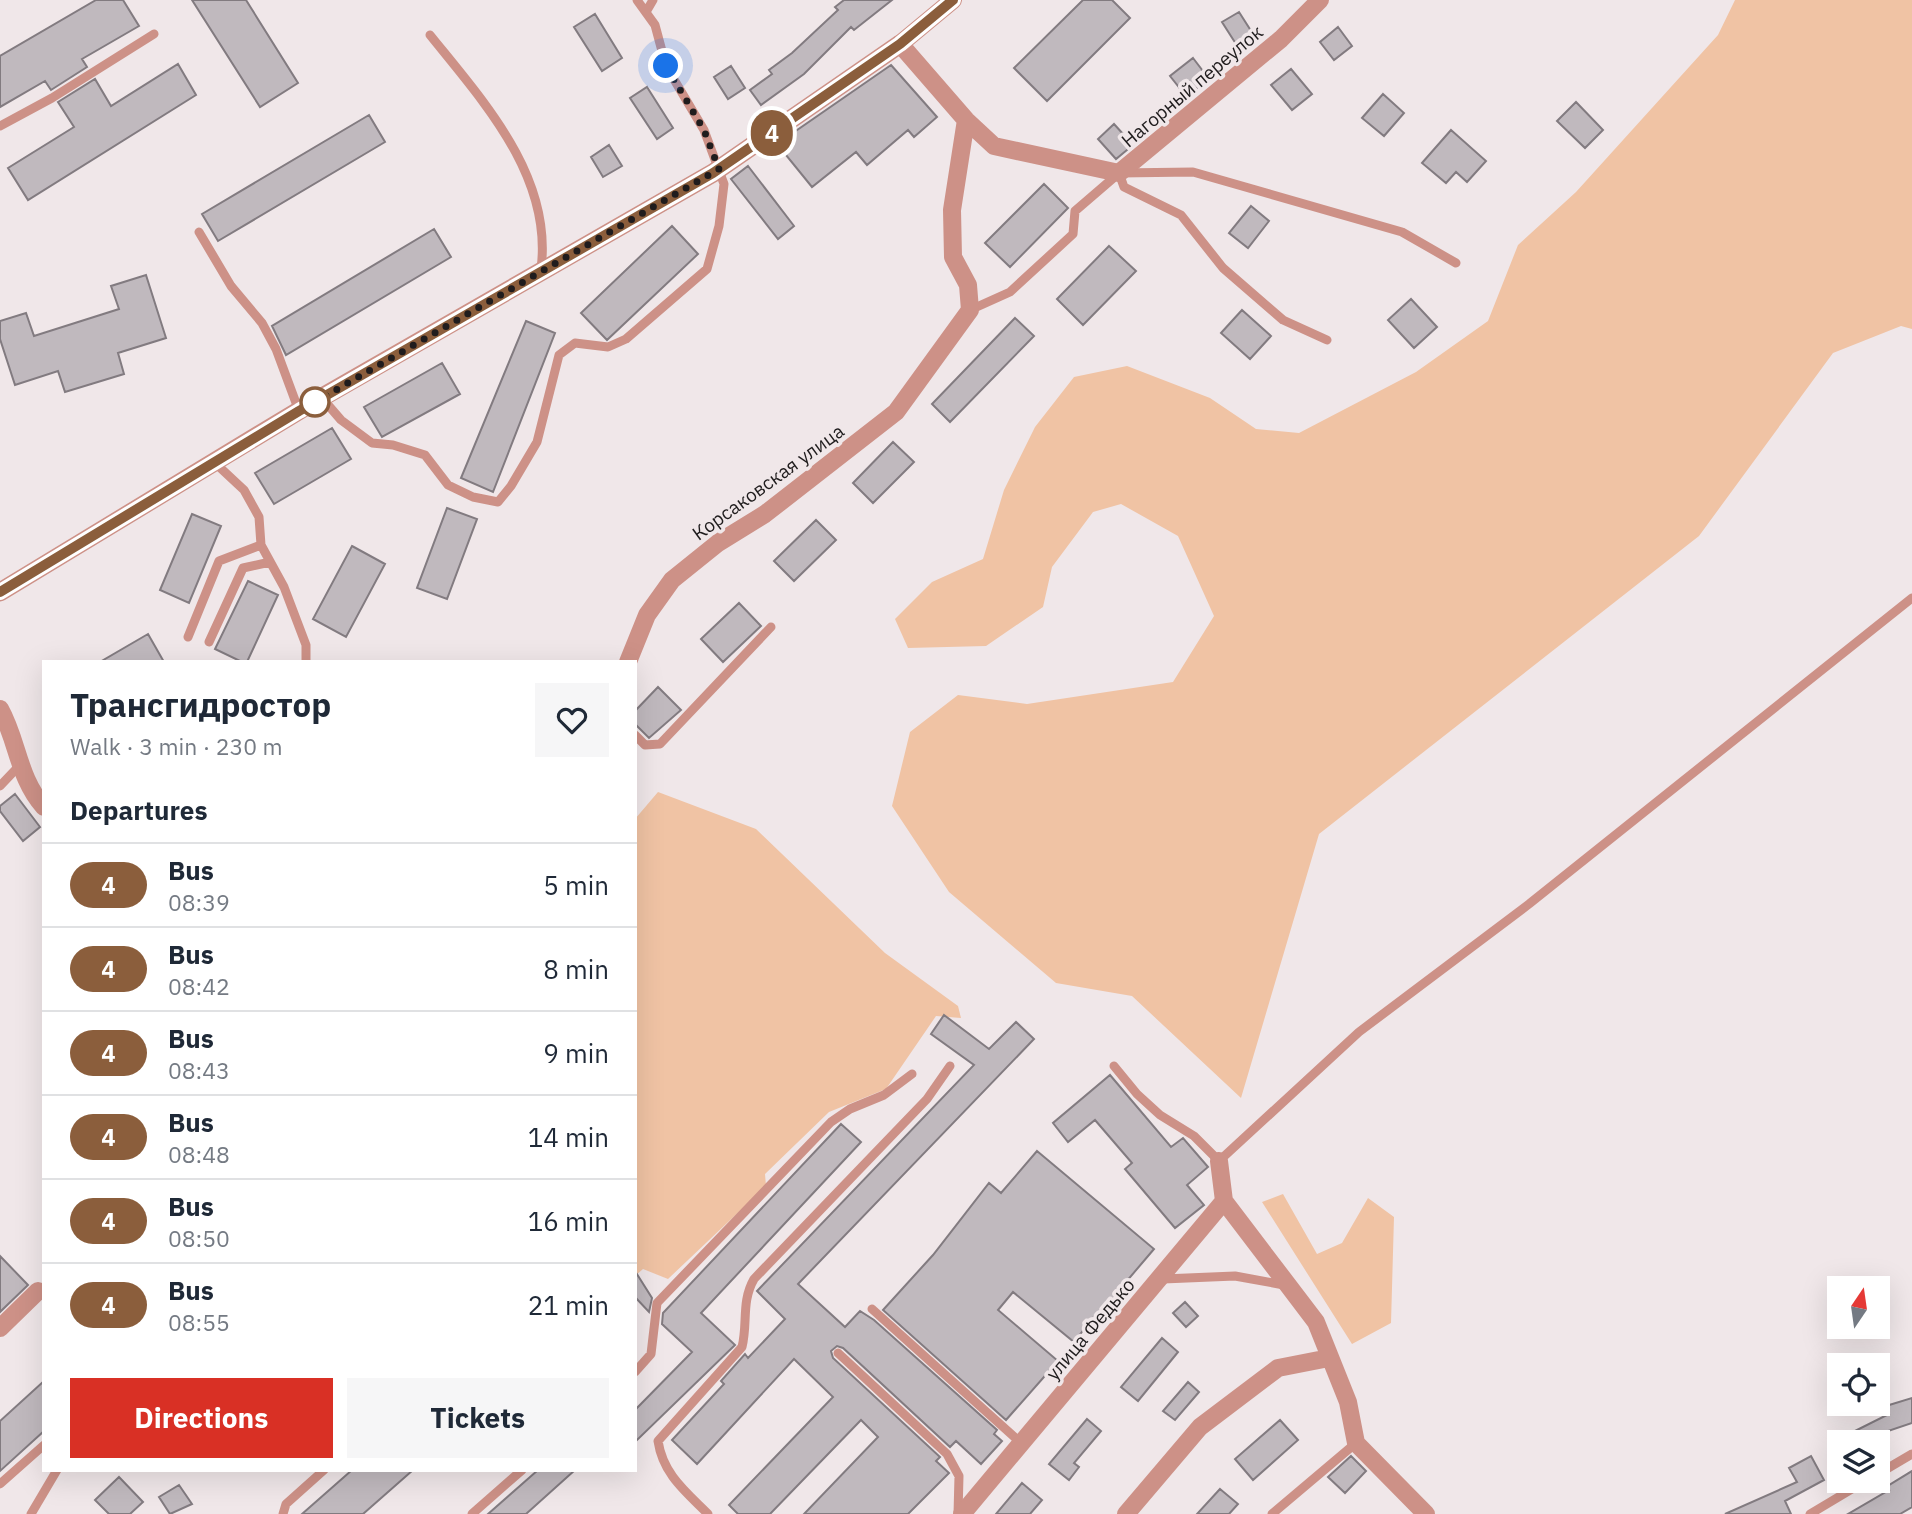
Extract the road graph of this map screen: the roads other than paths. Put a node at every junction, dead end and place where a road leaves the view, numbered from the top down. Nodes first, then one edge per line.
1 (637, 0) edge
2 (653, 0) edge
3 (953, 0) edge
4 (1320, 0) edge
5 (646, 12) junction
6 (154, 34) dead end
7 (430, 35) dead end
8 (900, 44) junction
9 (966, 120) junction
10 (0, 127) edge
11 (719, 169) junction
12 (1119, 173) junction
13 (199, 232) dead end
14 (1456, 263) dead end
15 (540, 272) junction
16 (970, 310) junction
17 (1327, 340) dead end
18 (322, 398) junction
19 (299, 411) junction
20 (214, 463) junction
21 (261, 545) junction
22 (270, 562) junction
23 (0, 592) edge
24 (1912, 598) edge
25 (771, 627) dead end
26 (188, 637) dead end
27 (209, 642) dead end
28 (306, 660) edge
29 (629, 660) edge
30 (0, 709) edge
31 (637, 736) edge
32 (19, 766) junction
33 (0, 786) edge
34 (42, 805) edge
35 (950, 1066) dead end
36 (1114, 1066) dead end
37 (912, 1074) dead end
38 (1219, 1161) junction
39 (1224, 1201) junction
40 (1157, 1280) junction
41 (1288, 1286) junction
42 (38, 1291) dead end
43 (872, 1309) dead end
44 (0, 1328) edge
45 (838, 1353) dead end
46 (1329, 1358) junction
47 (637, 1370) edge
48 (1021, 1443) junction
49 (1356, 1443) junction
50 (42, 1447) edge
51 (1912, 1454) edge
52 (1890, 1467) edge
53 (56, 1472) edge
54 (322, 1472) edge
55 (520, 1472) edge
56 (0, 1484) edge
57 (1845, 1493) edge
58 (31, 1514) edge
59 (283, 1514) edge
60 (472, 1514) edge
61 (708, 1514) edge
62 (960, 1514) edge
63 (1126, 1514) edge
64 (1272, 1514) edge
65 (1426, 1514) edge
66 (1810, 1514) edge

1 - 5 lane
2 - 5 lane
3 - 8 street
4 - 12 street, Нагорный переулок
5 - 11 lane
6 - 10 lane
7 - 15 lane
8 - 9 street
8 - 11 street
9 - 12 street
9 - 16 street
11 - 15 street
11 - 18 lane
12 - 14 lane
12 - 16 lane
12 - 17 lane
13 - 19 lane
15 - 18 street
16 - 29 street, Корсаковская улица
18 - 19 street
19 - 20 street
20 - 21 lane
20 - 23 street
21 - 22 lane
21 - 26 lane
22 - 27 lane
22 - 28 lane
24 - 38 lane
25 - 31 lane
30 - 32 street
32 - 33 lane
32 - 34 street
35 - 61 lane
36 - 38 lane
37 - 47 lane
38 - 39 street
39 - 40 street, улица Федько
39 - 41 street
40 - 41 lane
40 - 48 street, улица Федько
41 - 46 street
42 - 44 street
43 - 48 lane
45 - 62 lane
46 - 49 street
46 - 63 street
48 - 62 street, улица Федько
49 - 64 lane
49 - 65 street
50 - 56 lane
51 - 52 lane
53 - 58 lane
54 - 59 lane
55 - 60 lane
57 - 66 lane

